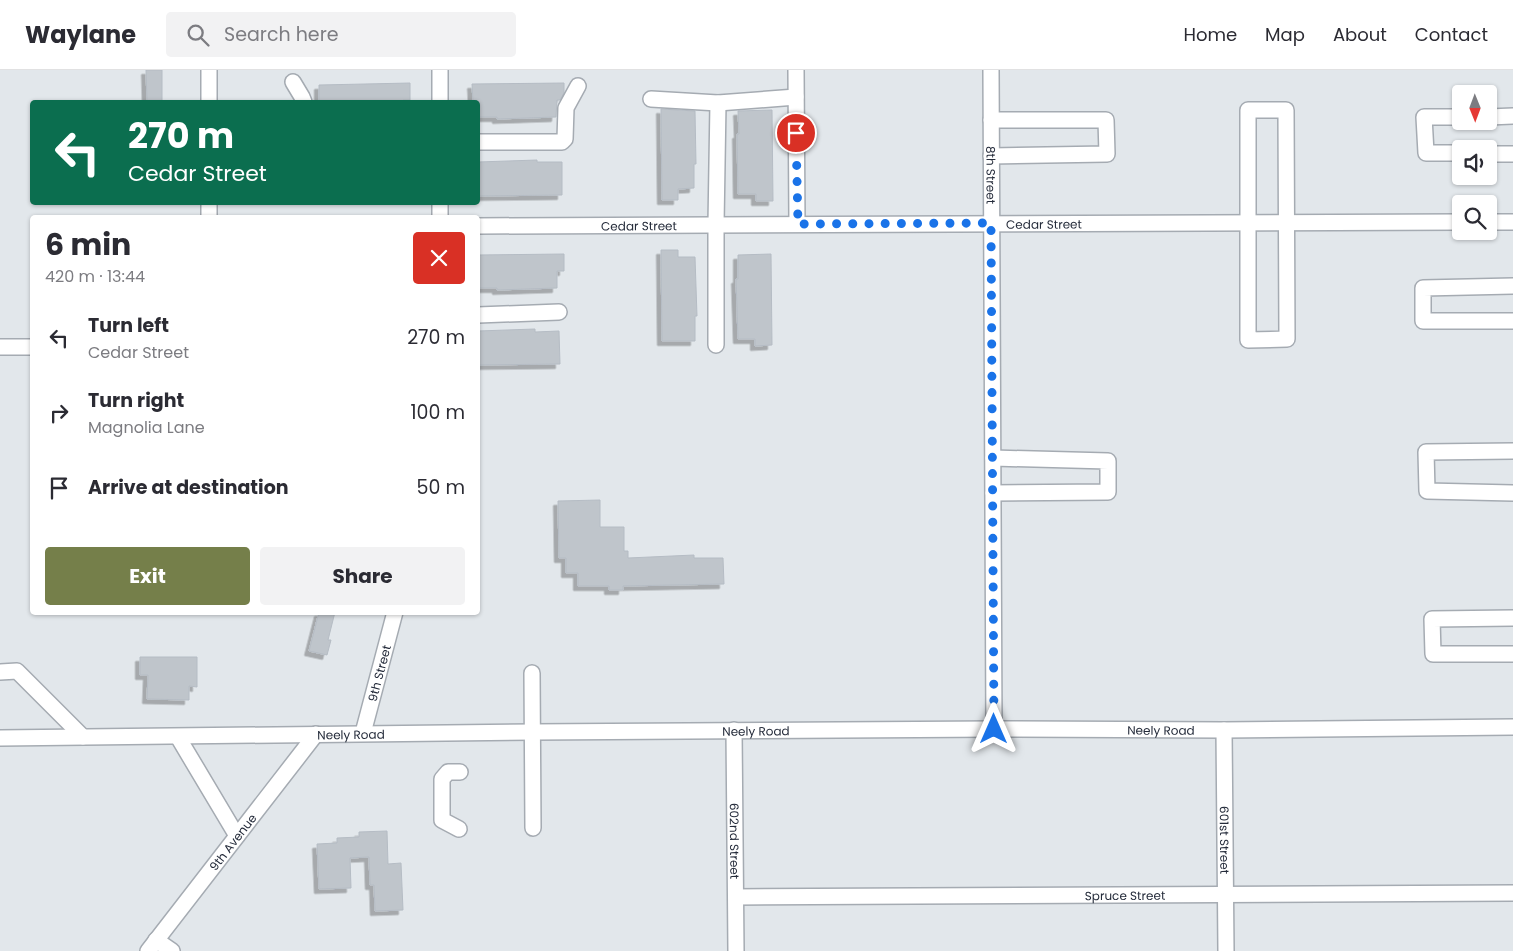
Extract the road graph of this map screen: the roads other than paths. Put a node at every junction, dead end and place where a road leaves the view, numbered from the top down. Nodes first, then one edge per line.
1 (209, 70) edge
2 (440, 70) edge
3 (796, 70) edge
4 (991, 70) edge
5 (293, 82) dead end
6 (578, 86) dead end
7 (796, 97) junction
8 (651, 99) dead end
9 (209, 100) edge
10 (303, 100) edge
11 (440, 100) edge
12 (718, 103) junction
13 (1513, 116) edge
14 (1452, 117) edge
15 (1498, 117) edge
16 (991, 120) junction
17 (480, 142) edge
18 (1452, 153) edge
19 (1497, 154) edge
20 (1513, 154) edge
21 (991, 156) junction
22 (1248, 222) junction
23 (1287, 222) junction
24 (1452, 222) edge
25 (1497, 222) edge
26 (1513, 222) edge
27 (991, 223) junction
28 (716, 224) junction
29 (798, 224) junction
30 (480, 226) edge
31 (1513, 286) edge
32 (559, 312) dead end
33 (480, 315) edge
34 (1513, 321) edge
35 (716, 345) dead end
36 (0, 347) edge
37 (30, 347) edge
38 (1513, 451) edge
39 (993, 458) junction
40 (994, 493) junction
41 (1513, 493) edge
42 (394, 615) edge
43 (1513, 618) edge
44 (1513, 654) edge
45 (0, 672) edge
46 (532, 673) dead end
47 (1513, 727) edge
48 (994, 729) junction
49 (734, 730) junction
50 (1224, 730) junction
51 (532, 732) junction
52 (363, 733) junction
53 (316, 734) junction
54 (178, 736) junction
55 (83, 737) junction
56 (0, 738) edge
57 (460, 772) dead end
58 (533, 828) dead end
59 (459, 829) dead end
60 (237, 836) junction
61 (1513, 892) edge
62 (1226, 893) junction
63 (736, 897) junction
64 (152, 946) edge
65 (172, 951) edge
66 (736, 951) edge
67 (1226, 951) edge

1 - 9 street
2 - 11 street
3 - 7 street
4 - 16 street, 8th Street
5 - 10 street
6 - 17 street
7 - 12 street
7 - 29 street
8 - 12 street
12 - 28 street
13 - 15 street
14 - 18 street
16 - 21 street, 8th Street
16 - 21 street
19 - 20 street
21 - 27 street, 8th Street
22 - 23 street, Cedar Street
22 - 23 street
22 - 23 street
22 - 27 street, Cedar Street
23 - 24 street, Cedar Street
25 - 26 street
27 - 29 street, Cedar Street
27 - 39 street, 8th Street
28 - 29 street, Cedar Street
28 - 30 street, Cedar Street
28 - 35 street
31 - 34 street
32 - 33 street
36 - 37 street
38 - 41 street
39 - 40 street, 8th Street
39 - 40 street
40 - 48 street, 8th Street
42 - 52 street, 9th Street
43 - 44 street
45 - 55 street
46 - 51 street
47 - 50 street, Neely Road
48 - 49 street, Neely Road
48 - 50 street, Neely Road
49 - 51 street, Neely Road
49 - 63 street, 602nd Street
50 - 62 street, 601st Street
51 - 52 street, Neely Road
51 - 58 street
52 - 53 street, Neely Road
53 - 54 street, Neely Road
53 - 60 street, 9th Avenue
54 - 55 street, Neely Road
54 - 60 street
55 - 56 street, Neely Road
57 - 59 street
60 - 64 street, 9th Avenue
61 - 62 street, Spruce Street
62 - 63 street, Spruce Street
62 - 67 street, 601st Street
63 - 66 street, 602nd Street
64 - 65 street

